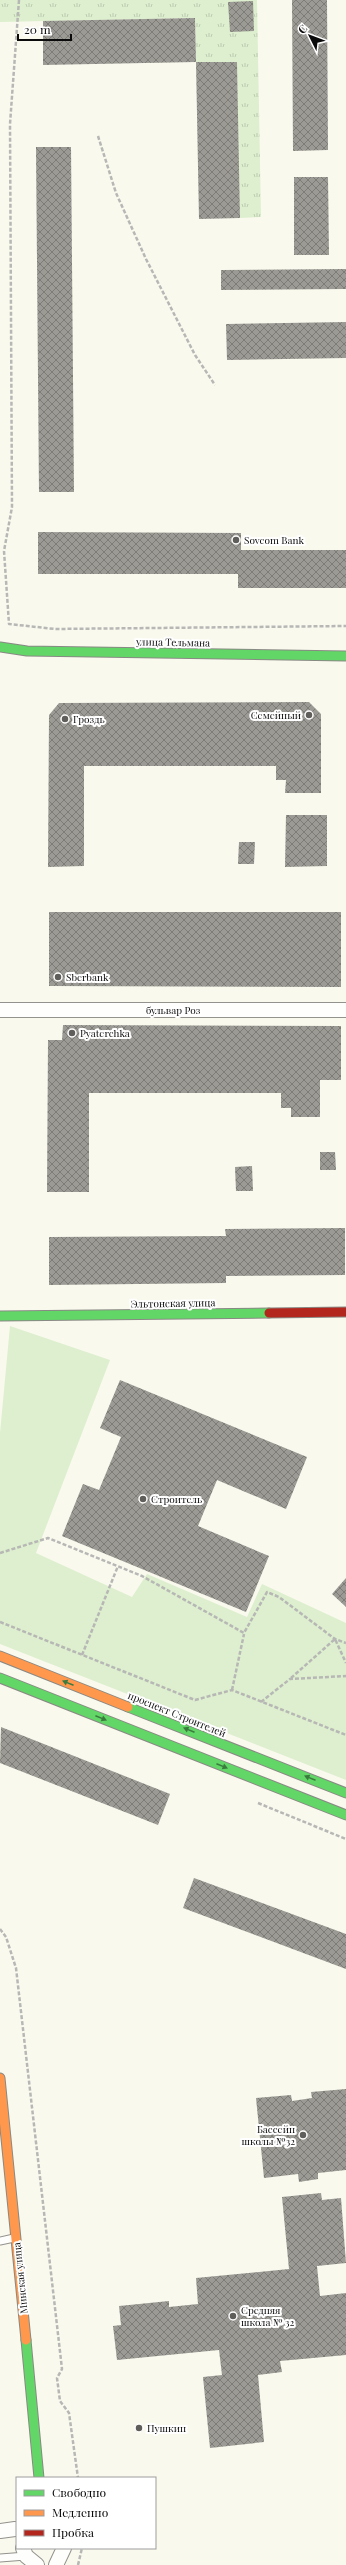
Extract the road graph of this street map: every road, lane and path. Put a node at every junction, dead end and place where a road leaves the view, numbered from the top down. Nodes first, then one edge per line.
1 (19, 0) edge
2 (98, 136) dead end
3 (215, 385) dead end
4 (346, 626) edge
5 (0, 647) edge
6 (346, 656) edge
7 (0, 1010) edge
8 (346, 1010) edge
9 (346, 1312) edge
10 (0, 1316) edge
11 (0, 1553) edge
12 (118, 1566) junction
13 (0, 1622) edge
14 (244, 1633) junction
15 (335, 1639) junction
16 (346, 1642) edge
17 (82, 1655) junction
18 (0, 1656) edge
19 (346, 1663) edge
20 (346, 1676) edge
21 (0, 1678) edge
22 (290, 1679) junction
23 (232, 1690) junction
24 (261, 1702) junction
25 (346, 1735) edge
26 (346, 1793) edge
27 (346, 1815) edge
28 (0, 1929) edge
29 (0, 2078) edge
30 (2, 2120) edge
31 (16, 2238) junction
32 (0, 2240) edge
33 (40, 2477) edge
34 (78, 2477) edge
35 (16, 2529) edge
36 (0, 2530) edge
37 (64, 2549) edge
38 (82, 2549) edge
39 (25, 2552) edge
40 (0, 2558) edge
41 (37, 2565) edge
42 (56, 2565) edge
43 (78, 2565) edge

1 - 4 path
2 - 3 path
5 - 6 street, улица Тельмана
7 - 8 street, бульвар Роз
9 - 10 street, Эльтонская улица
11 - 12 path
12 - 14 path
12 - 17 path
13 - 17 path
14 - 15 path
14 - 23 path
15 - 16 path
15 - 19 path
15 - 22 path
17 - 23 path
26 -> 18 street, проспект Строителей
20 - 22 path
21 -> 27 street
22 - 24 path
23 - 24 path
24 - 25 path
28 - 34 path
29 - 30 street, Минская улица
30 - 31 street, Минская улица
31 - 32 lane
31 - 33 street, Минская улица
35 - 36 street
37 - 42 street
38 - 43 path
39 - 40 lane
39 - 41 street

